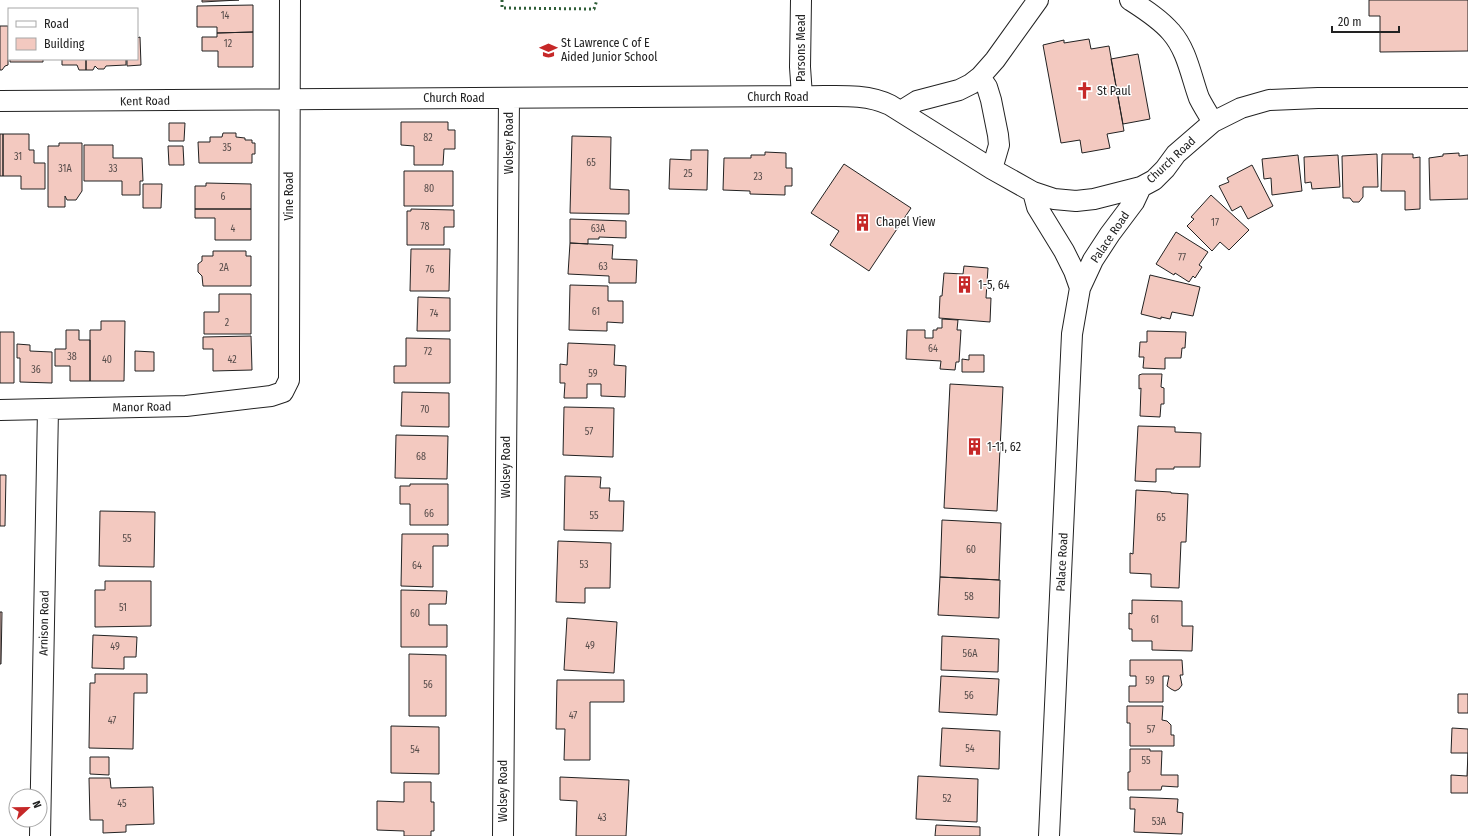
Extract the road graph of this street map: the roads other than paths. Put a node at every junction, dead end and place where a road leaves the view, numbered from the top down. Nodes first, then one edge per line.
1 (290, 0) edge
2 (801, 0) edge
3 (1038, 0) edge
4 (1130, 0) edge
5 (980, 77) junction
6 (802, 96) junction
7 (509, 98) junction
8 (1468, 98) edge
9 (289, 99) junction
10 (0, 102) edge
11 (900, 111) junction
12 (1213, 122) junction
13 (992, 169) junction
14 (1141, 187) junction
15 (1033, 192) junction
16 (1080, 288) junction
17 (283, 392) joint
18 (48, 409) junction
19 (0, 410) edge
20 (40, 836) edge
21 (503, 836) edge
22 (1049, 836) edge

1 - 9 street, Vine Road
2 - 6 street, Parsons Mead
3 - 5 street
4 - 12 street
5 - 11 street
5 - 13 street
6 - 7 street, Church Road
6 - 11 street, Church Road
7 - 9 street, Church Road
7 - 21 street, Wolsey Road
8 - 12 street, Church Road
9 - 10 street, Kent Road
9 - 17 street, Vine Road
11 - 13 street, Church Road
12 - 14 street, Church Road
13 - 15 street, Church Road
14 - 15 street, Church Road
14 - 16 street, Palace Road
15 - 16 street
16 - 22 street, Palace Road
17 - 18 street, Manor Road
18 - 19 street, Manor Road
18 - 20 street, Arnison Road

